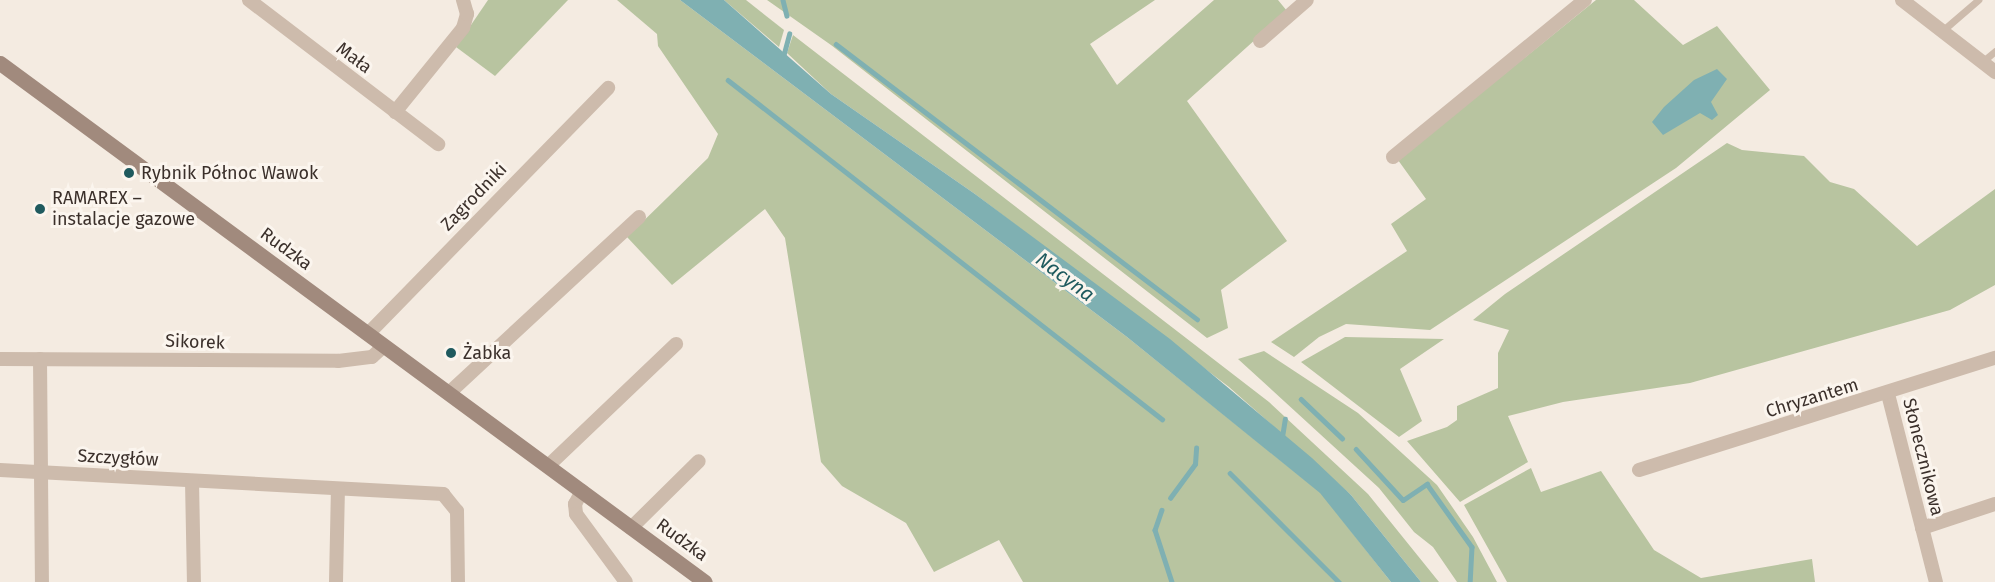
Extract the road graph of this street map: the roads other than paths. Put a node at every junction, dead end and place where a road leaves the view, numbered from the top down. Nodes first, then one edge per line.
1 (249, 0) edge
2 (463, 0) edge
3 (1307, 0) edge
4 (1585, 0) edge
5 (1902, 0) edge
6 (1978, 0) edge
7 (1942, 31) junction
8 (1260, 41) dead end
9 (1995, 51) edge
10 (1982, 62) junction
11 (0, 63) edge
12 (1995, 72) edge
13 (608, 88) dead end
14 (395, 111) junction
15 (438, 144) dead end
16 (1393, 157) dead end
17 (639, 216) dead end
18 (368, 334) junction
19 (675, 344) dead end
20 (384, 346) junction
21 (1995, 358) edge
22 (0, 359) edge
23 (40, 359) junction
24 (449, 393) junction
25 (1888, 394) junction
26 (699, 461) dead end
27 (548, 466) junction
28 (0, 470) edge
29 (1639, 470) dead end
30 (42, 472) junction
31 (192, 481) junction
32 (338, 489) junction
33 (582, 491) junction
34 (1995, 504) edge
35 (631, 528) junction
36 (1922, 528) junction
37 (42, 582) edge
38 (194, 582) edge
39 (336, 582) edge
40 (458, 582) edge
41 (626, 582) edge
42 (705, 582) edge
43 (1936, 582) edge

1 - 14 street, Mała
2 - 14 street
3 - 8 street
4 - 16 street
5 - 7 street
6 - 7 lane
7 - 10 street
9 - 10 lane
10 - 12 street
11 - 18 main road, Rudzka
13 - 18 street, Zagrodniki
14 - 15 street, Mała
17 - 24 street
18 - 20 main road, Rudzka
19 - 27 street
20 - 23 street, Sikorek
20 - 24 main road, Rudzka
21 - 25 street, Chryzantem
22 - 23 street, Sikorek
23 - 30 street
24 - 27 main road, Rudzka
25 - 29 street, Chryzantem
25 - 36 street, Słonecznikowa
26 - 35 street
27 - 33 main road, Rudzka
28 - 30 street, Szczygłów
30 - 31 street, Szczygłów
30 - 37 street
31 - 32 street, Szczygłów
31 - 38 street
32 - 39 street
32 - 40 street, Szczygłów
33 - 35 main road, Rudzka
33 - 41 street
34 - 36 street, Słonecznikowa
35 - 42 main road, Rudzka
36 - 43 street, Słonecznikowa

